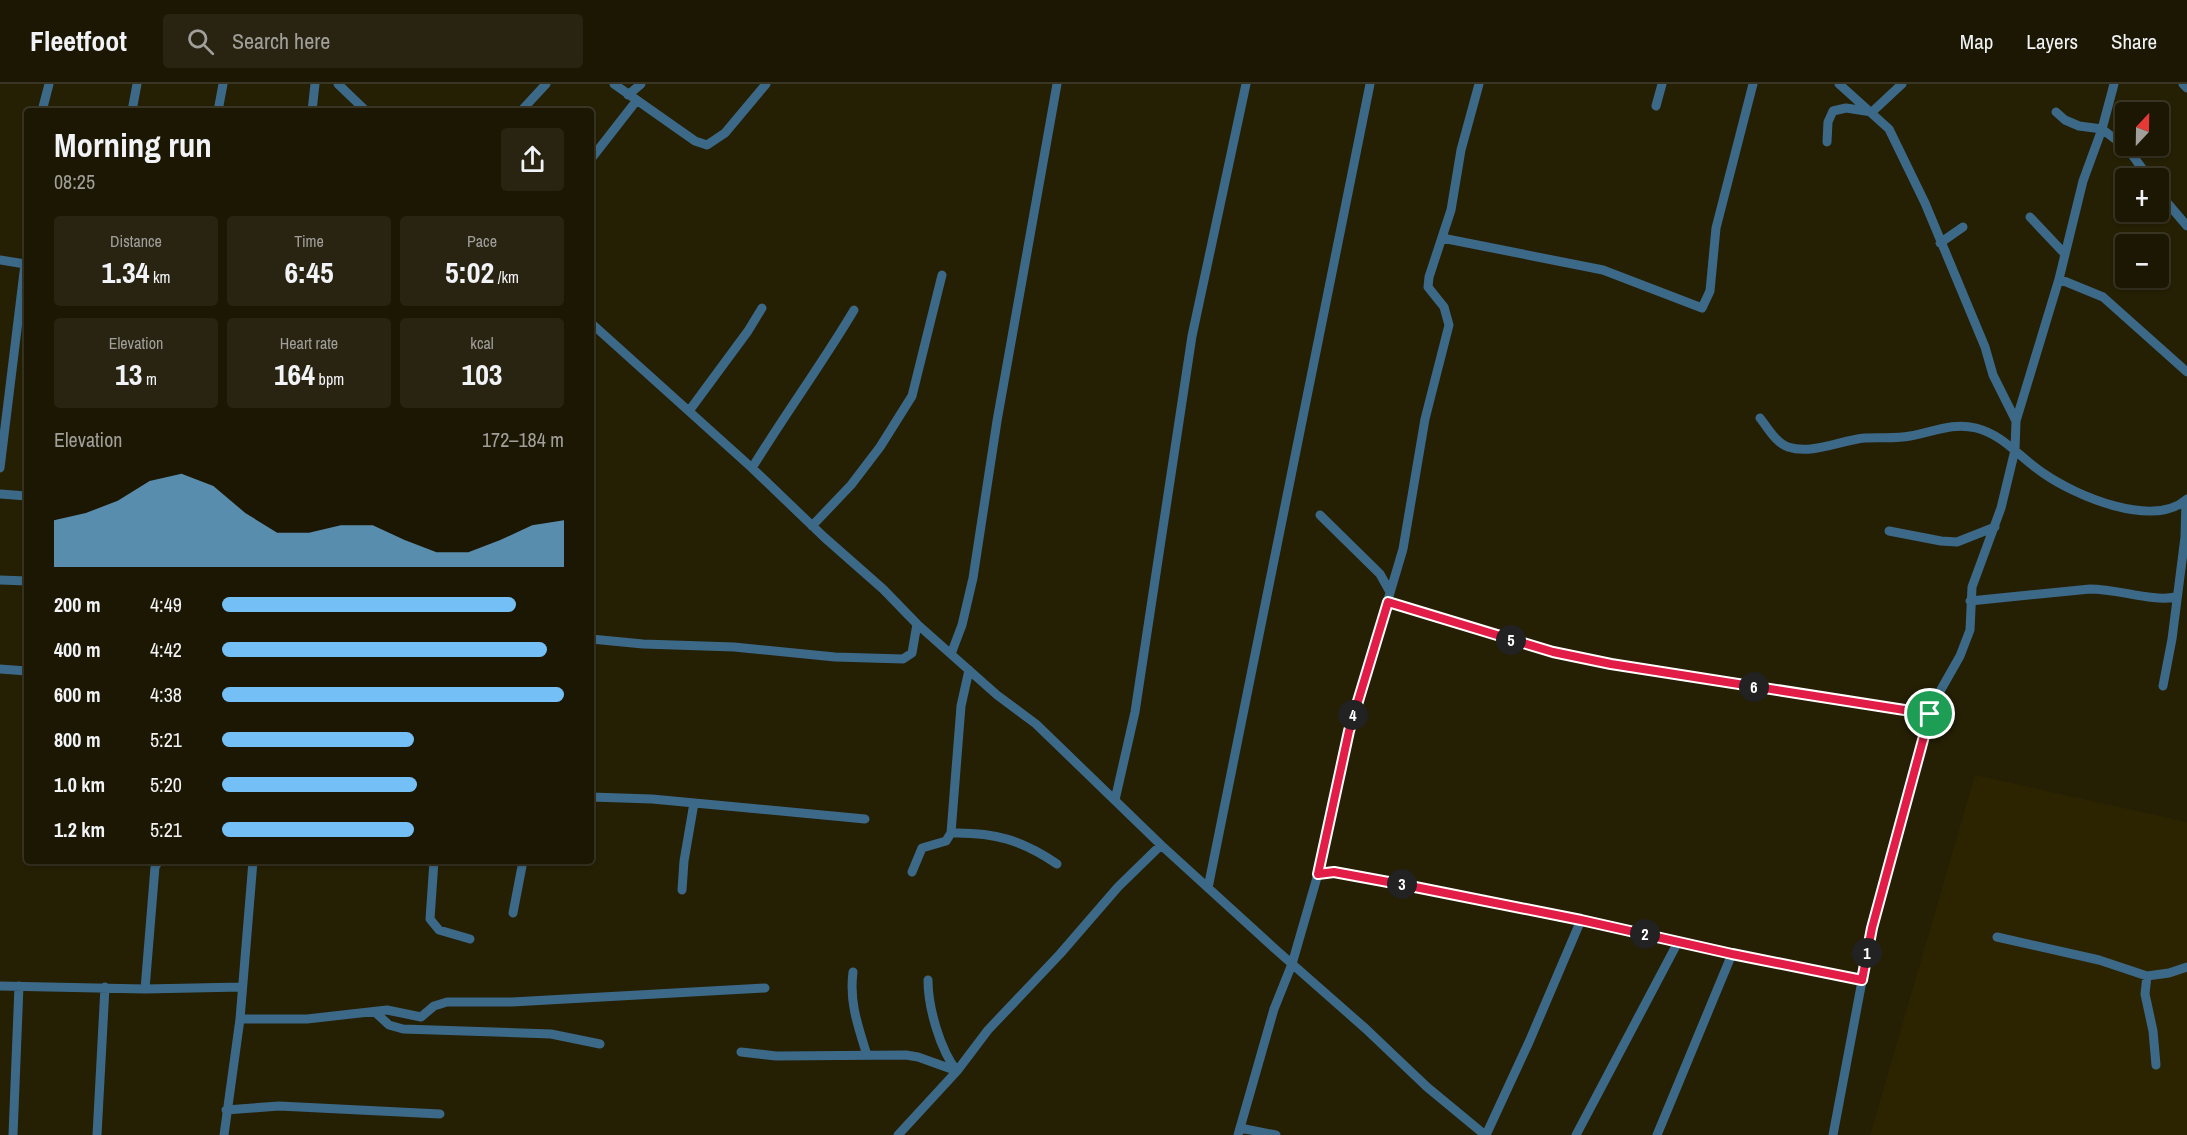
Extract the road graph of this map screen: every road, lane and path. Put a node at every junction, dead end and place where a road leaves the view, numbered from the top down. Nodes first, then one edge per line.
1 (49, 84) edge
2 (137, 84) edge
3 (223, 84) edge
4 (315, 84) edge
5 (338, 84) edge
6 (546, 84) edge
7 (614, 84) edge
8 (641, 84) edge
9 (766, 84) edge
10 (1057, 84) edge
11 (1246, 84) edge
12 (1370, 84) edge
13 (1479, 84) edge
14 (1662, 84) edge
15 (1753, 84) edge
16 (1839, 84) edge
17 (1902, 84) edge
18 (2114, 84) edge
19 (2183, 84) edge
20 (2187, 88) edge
21 (632, 97) junction
22 (1656, 106) dead end
23 (43, 108) edge
24 (133, 108) edge
25 (219, 108) edge
26 (312, 108) edge
27 (363, 108) edge
28 (523, 108) edge
29 (2056, 111) dead end
30 (1872, 112) junction
31 (2102, 129) junction
32 (1827, 142) dead end
33 (594, 154) edge
34 (2142, 168) edge
35 (2169, 205) edge
36 (2030, 217) dead end
37 (2187, 226) edge
38 (1964, 227) dead end
39 (1442, 238) junction
40 (1940, 243) junction
41 (2064, 253) junction
42 (0, 260) edge
43 (24, 261) edge
44 (942, 275) dead end
45 (24, 277) edge
46 (2059, 279) junction
47 (762, 308) dead end
48 (854, 310) dead end
49 (594, 326) edge
50 (2187, 372) edge
51 (689, 411) junction
52 (1760, 418) dead end
53 (2016, 421) junction
54 (2014, 450) junction
55 (0, 468) edge
56 (752, 468) junction
57 (0, 495) edge
58 (24, 496) edge
59 (2187, 499) edge
60 (1320, 515) dead end
61 (812, 526) junction
62 (1995, 527) junction
63 (1888, 531) dead end
64 (0, 580) edge
65 (24, 581) edge
66 (1389, 597) junction
67 (2176, 597) junction
68 (1970, 601) junction
69 (917, 624) junction
70 (594, 639) edge
71 (951, 654) junction
72 (0, 669) edge
73 (969, 670) junction
74 (24, 671) edge
75 (2163, 686) dead end
76 (1930, 714) junction
77 (594, 797) edge
78 (1115, 800) junction
79 (694, 803) junction
80 (865, 819) dead end
81 (951, 833) junction
82 (1161, 845) junction
83 (157, 864) edge
84 (253, 864) edge
85 (434, 864) edge
86 (522, 864) edge
87 (1057, 864) dead end
88 (912, 873) dead end
89 (1318, 874) junction
90 (1208, 888) junction
91 (682, 890) dead end
92 (513, 913) dead end
93 (1581, 920) junction
94 (1996, 937) dead end
95 (470, 939) dead end
96 (1678, 942) junction
97 (1732, 954) junction
98 (1292, 964) junction
99 (2187, 967) edge
100 (853, 972) dead end
101 (2147, 976) junction
102 (928, 980) dead end
103 (1862, 980) junction
104 (0, 986) edge
105 (19, 987) junction
106 (105, 987) junction
107 (242, 987) junction
108 (765, 988) dead end
109 (146, 989) junction
110 (375, 1012) junction
111 (240, 1019) junction
112 (600, 1044) dead end
113 (741, 1052) dead end
114 (867, 1055) junction
115 (2156, 1065) dead end
116 (957, 1071) junction
117 (226, 1110) junction
118 (440, 1114) dead end
119 (1239, 1131) edge
120 (13, 1135) edge
121 (97, 1135) edge
122 (224, 1135) edge
123 (898, 1135) edge
124 (1276, 1135) edge
125 (1485, 1135) edge
126 (1576, 1135) edge
127 (1658, 1135) edge
128 (1833, 1135) edge

1 - 23 street
2 - 24 street
3 - 25 street
4 - 26 street
5 - 27 street
6 - 28 street
7 - 21 street
8 - 21 street
9 - 21 street
10 - 71 street
11 - 78 street
12 - 90 street
13 - 39 street
14 - 22 street
15 - 39 street
16 - 30 street
17 - 30 street
18 - 31 street
19 - 20 street
21 - 33 street
29 - 31 street
30 - 32 street
30 - 40 street
31 - 34 street
31 - 41 street
35 - 37 street
36 - 41 street
38 - 40 street
39 - 66 street
40 - 53 street
41 - 46 street
42 - 43 street
44 - 61 street
45 - 55 street
46 - 50 street
46 - 53 street
47 - 51 street
48 - 56 street
49 - 51 street
51 - 56 street
52 - 54 street
53 - 54 street
54 - 59 street
54 - 62 street
56 - 61 street
57 - 58 street
59 - 67 street
60 - 66 street
61 - 69 street
62 - 63 street
62 - 68 street
64 - 65 street
66 - 76 street
66 - 89 street
67 - 68 street
67 - 75 street
68 - 76 street
69 - 70 street
69 - 71 street
71 - 73 street
72 - 74 street
73 - 78 street
73 - 81 street
76 - 103 street
77 - 79 street
78 - 82 street
79 - 80 street
79 - 91 street
81 - 87 street
81 - 88 street
82 - 90 street
82 - 116 street
83 - 109 street
84 - 107 street
85 - 95 street
86 - 92 street
89 - 93 street
89 - 98 street
90 - 98 street
93 - 96 street
93 - 125 street
94 - 101 street
96 - 97 street
96 - 126 street
97 - 103 street
97 - 127 street
98 - 119 street
98 - 125 street
99 - 101 street
100 - 114 street
101 - 115 street
102 - 116 street
103 - 128 street
104 - 105 street
105 - 106 street
105 - 120 street
106 - 109 street
106 - 121 street
107 - 109 street
107 - 111 street
108 - 110 street
110 - 111 street
110 - 112 street
111 - 117 street
113 - 114 street
114 - 116 street
116 - 123 street
117 - 118 street
117 - 122 street
119 - 124 street

